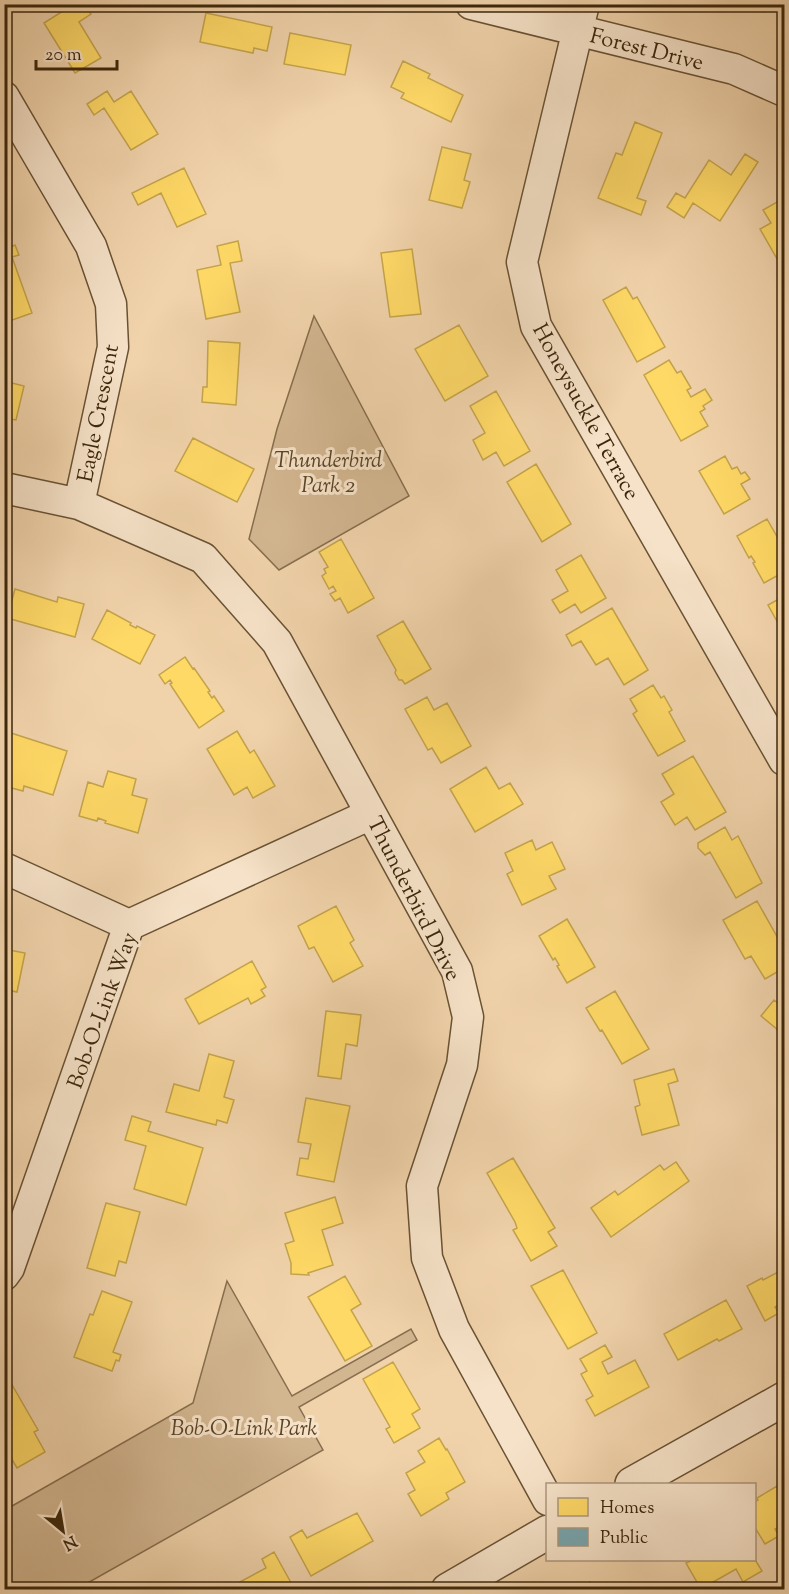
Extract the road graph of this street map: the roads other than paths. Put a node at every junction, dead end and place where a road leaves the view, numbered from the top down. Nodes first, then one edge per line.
1 (471, 4) edge
2 (580, 18) edge
3 (784, 91) edge
4 (4, 97) edge
5 (4, 488) edge
6 (79, 504) junction
7 (784, 760) edge
8 (371, 814) junction
9 (4, 868) edge
10 (129, 924) junction
11 (4, 1275) edge
12 (784, 1399) edge
13 (636, 1483) edge
14 (546, 1496) edge
15 (546, 1533) edge
16 (448, 1590) edge

1 - 2 street, Forest Drive
2 - 3 street, Forest Drive
2 - 7 street, Honeysuckle Terrace
4 - 6 street, Eagle Crescent
5 - 6 street, Thunderbird Drive
6 - 8 street, Thunderbird Drive
8 - 10 street, Bob-O-Link Way
8 - 14 street, Thunderbird Drive
9 - 10 street
10 - 11 street, Bob-O-Link Way
12 - 13 street
15 - 16 street

